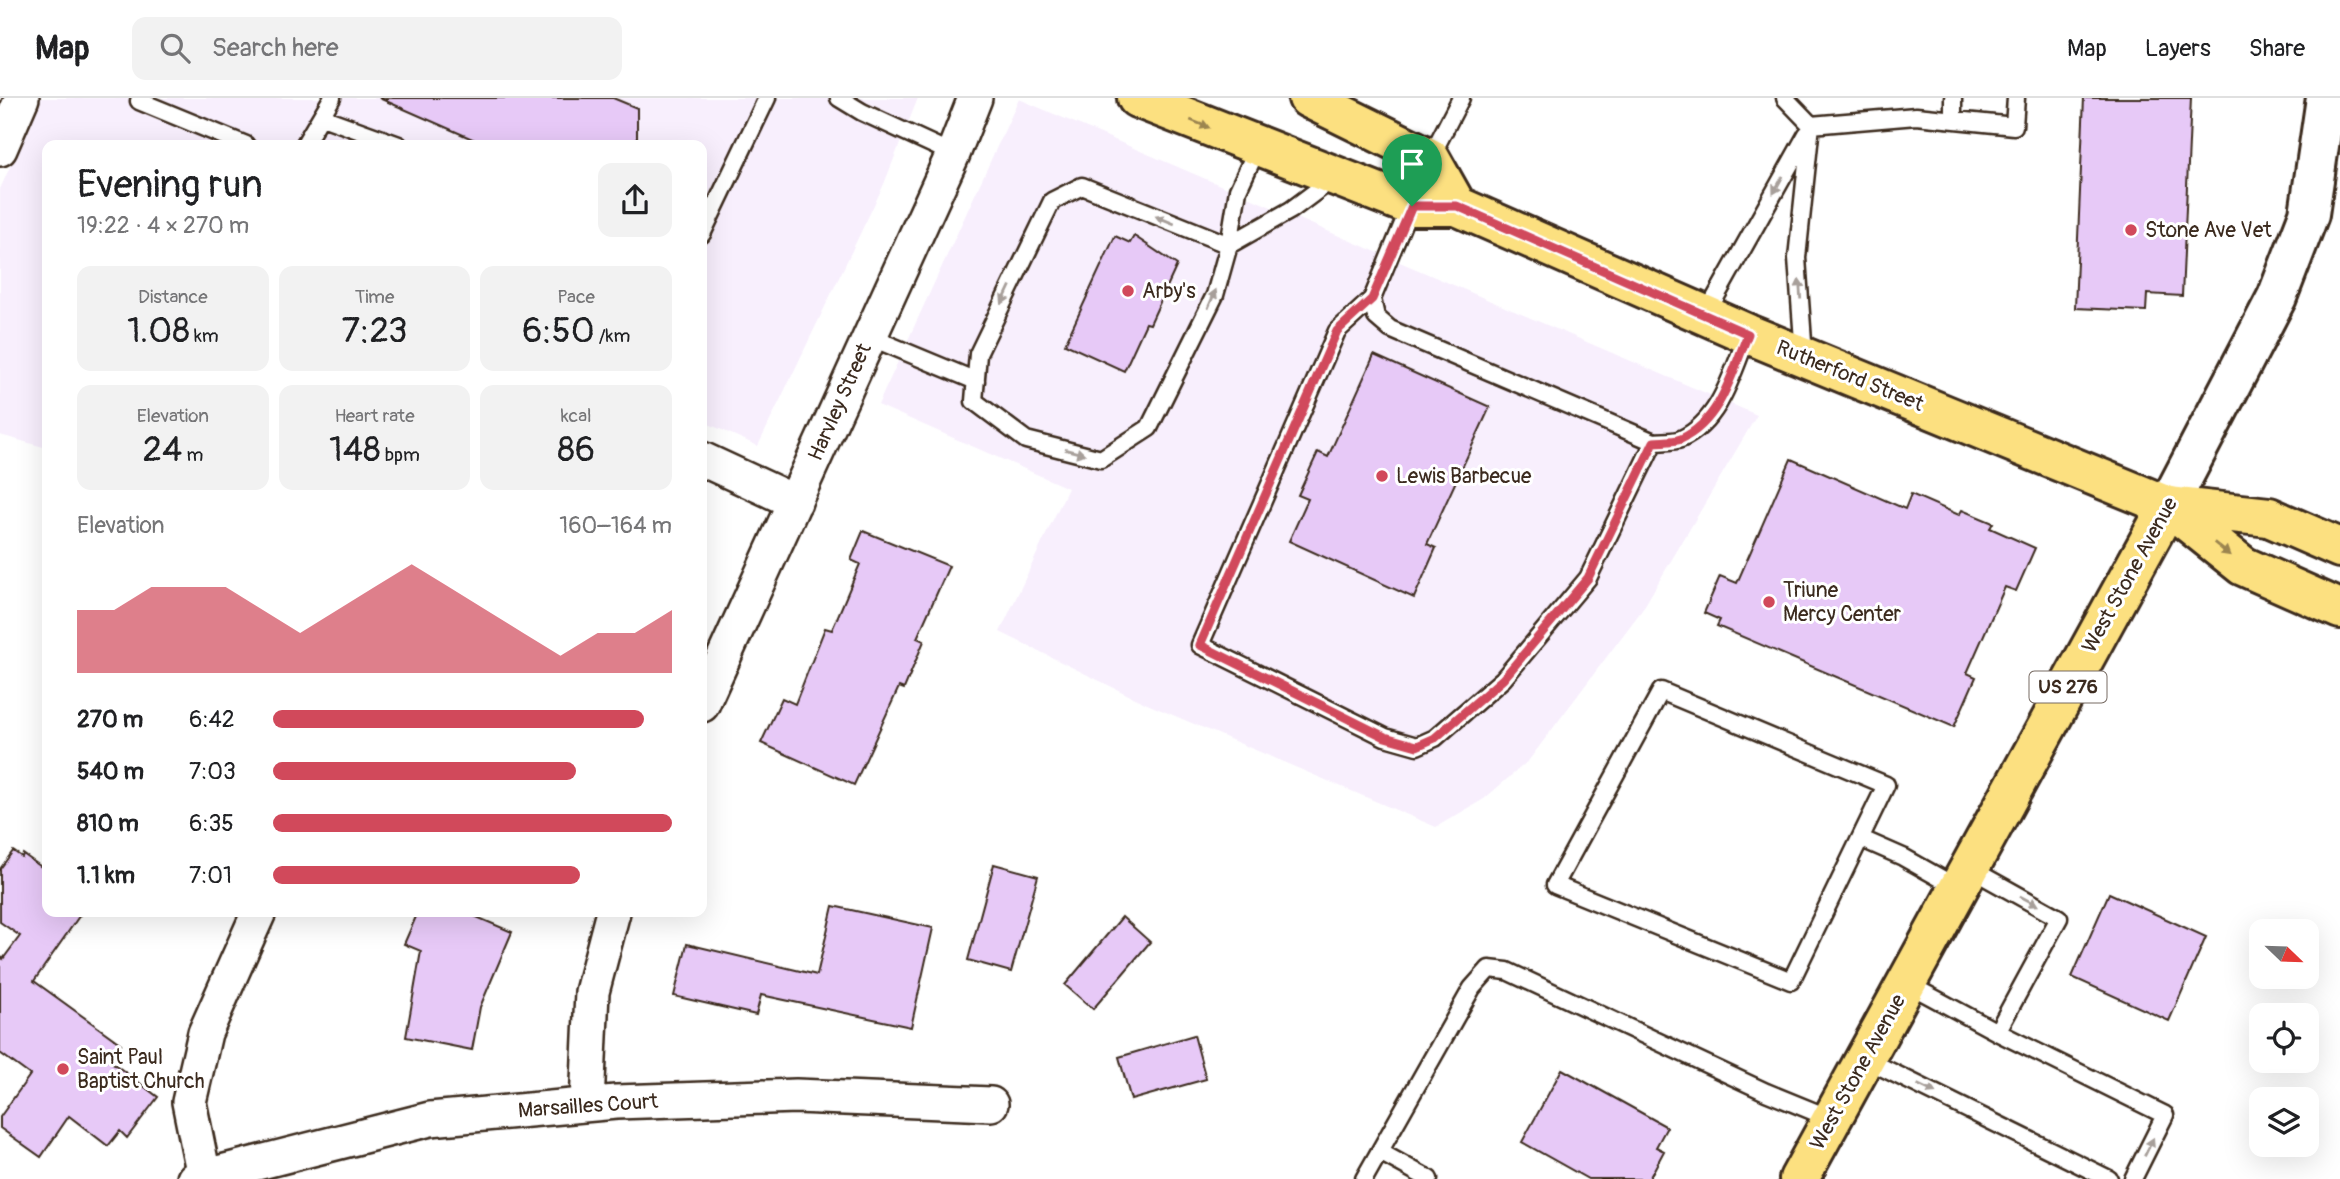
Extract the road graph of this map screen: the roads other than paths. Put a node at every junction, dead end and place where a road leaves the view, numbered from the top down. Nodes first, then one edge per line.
1 (22, 98) edge
2 (140, 98) edge
3 (332, 98) edge
4 (767, 98) edge
5 (839, 98) edge
6 (975, 98) edge
7 (1137, 98) edge
8 (1308, 98) edge
9 (1461, 98) edge
10 (1785, 98) edge
11 (1953, 98) edge
12 (2016, 98) edge
13 (2326, 98) edge
14 (322, 117) junction
15 (1953, 118) junction
16 (1811, 125) junction
17 (234, 140) edge
18 (307, 140) edge
19 (385, 140) edge
20 (1258, 147) junction
21 (2330, 148) edge
22 (0, 149) edge
23 (953, 154) junction
24 (1430, 158) junction
25 (1334, 178) junction
26 (1412, 206) junction
27 (1457, 206) junction
28 (707, 224) edge
29 (1228, 245) junction
30 (1372, 299) junction
31 (1705, 316) junction
32 (1748, 334) junction
33 (870, 337) junction
34 (1804, 357) junction
35 (976, 381) junction
36 (1654, 442) junction
37 (707, 461) edge
38 (795, 502) junction
39 (2168, 506) junction
40 (2340, 548) edge
41 (2340, 610) edge
42 (707, 694) edge
43 (1862, 839) junction
44 (1964, 878) junction
45 (257, 917) edge
46 (612, 917) edge
47 (1906, 983) junction
48 (1997, 1032) junction
49 (1865, 1059) junction
50 (587, 1104) junction
51 (991, 1104) dead end
52 (1832, 1119) junction
53 (1380, 1152) junction
54 (199, 1177) edge
55 (1364, 1179) edge
56 (1430, 1179) edge
57 (1799, 1179) edge
58 (2109, 1179) edge
59 (2133, 1179) edge

1 - 22 street
2 - 17 lane
3 - 14 lane
4 - 28 lane
5 - 23 lane
6 - 23 street, Harvley Street
7 -> 20 main road, Rutherford Street
8 - 24 main road
9 - 24 lane
10 - 16 lane
11 - 15 lane
12 - 15 lane
13 - 21 main road, West Stone Avenue
14 - 18 lane
14 - 19 lane
15 - 16 lane
16 -> 31 lane
34 -> 16 lane
20 - 25 main road, Rutherford Street
20 - 29 lane
21 - 39 main road, West Stone Avenue
23 - 33 street, Harvley Street
24 - 26 lane
24 - 27 main road
25 - 26 main road, Rutherford Street
25 - 29 lane
26 - 27 main road, Rutherford Street
26 - 30 lane
27 - 31 main road, Rutherford Street
29 -> 35 lane
35 -> 29 lane
30 - 36 lane
30 - 36 lane
31 - 32 main road, Rutherford Street
32 - 34 main road, Rutherford Street
32 - 36 lane
33 - 35 lane
33 - 38 street, Harvley Street
34 - 39 main road, Rutherford Street
37 - 38 street
38 - 42 street, Harvley Street
39 - 40 main road, Rutherford Street
39 -> 41 main road, Rutherford Street
39 - 44 main road, West Stone Avenue / US 276
43 - 43 lane
43 - 44 lane
44 - 47 main road, West Stone Avenue / US 276
44 -> 48 lane
45 - 54 street
46 - 50 street
47 - 48 lane
47 - 49 main road, West Stone Avenue / US 276
59 -> 48 lane
49 - 52 main road, West Stone Avenue / US 276
49 -> 58 lane
50 - 51 street, Marsailles Court
50 - 54 street, Marsailles Court
52 - 53 lane
52 - 57 main road, West Stone Avenue / US 276
53 - 55 lane
53 - 56 lane

